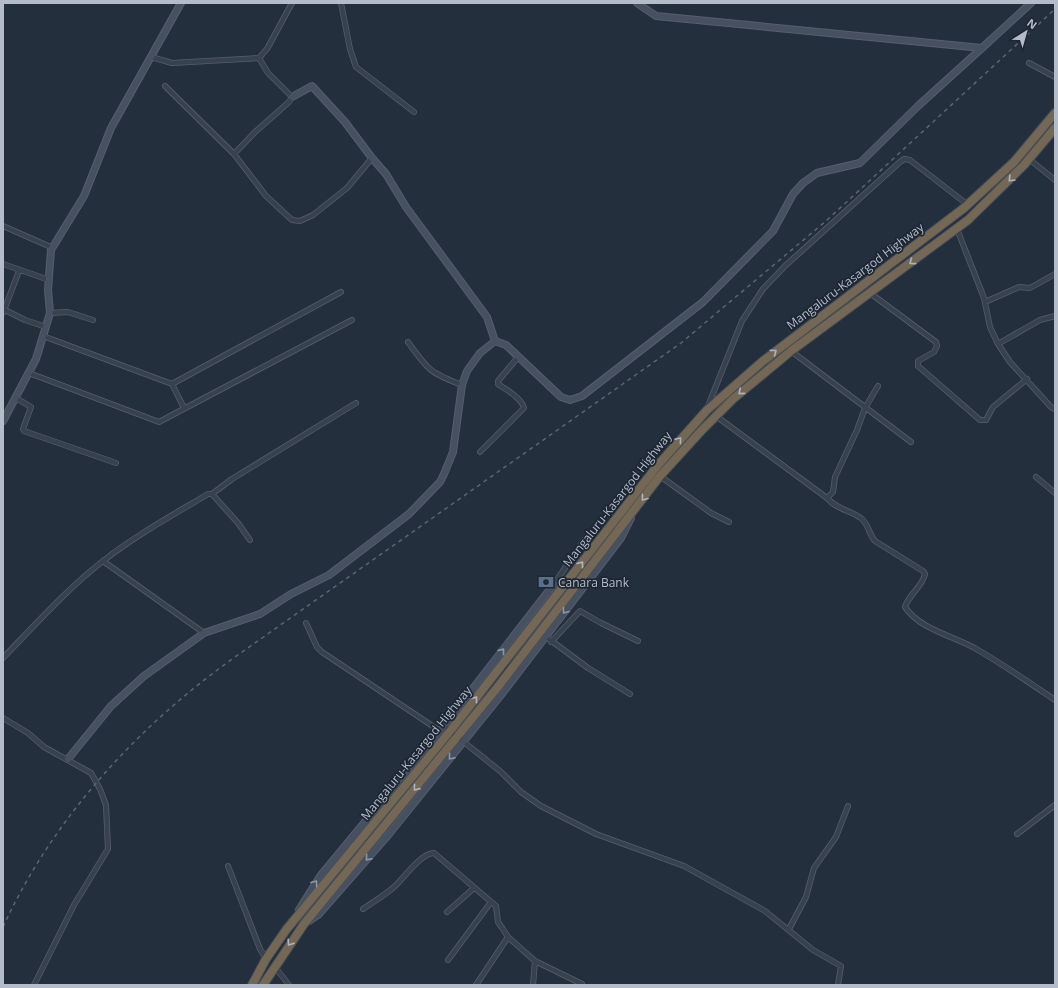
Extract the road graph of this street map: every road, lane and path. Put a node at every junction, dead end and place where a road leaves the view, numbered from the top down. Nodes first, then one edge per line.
1 (181, 3) edge
2 (292, 3) edge
3 (341, 3) edge
4 (637, 3) edge
5 (1031, 3) edge
6 (982, 48) junction
7 (151, 57) junction
8 (259, 58) junction
9 (1029, 63) dead end
10 (1055, 77) edge
11 (165, 86) dead end
12 (292, 96) junction
13 (414, 112) dead end
14 (1055, 112) edge
15 (1055, 128) edge
16 (234, 154) junction
17 (372, 158) junction
18 (1029, 159) junction
19 (1055, 180) edge
20 (968, 205) junction
21 (4, 227) edge
22 (957, 229) junction
23 (3, 233) edge
24 (53, 248) junction
25 (3, 264) edge
26 (19, 271) junction
27 (1055, 274) edge
28 (49, 280) junction
29 (341, 292) dead end
30 (870, 293) junction
31 (985, 302) junction
32 (4, 311) edge
33 (50, 313) junction
34 (1055, 316) edge
35 (93, 320) dead end
36 (352, 320) dead end
37 (46, 327) junction
38 (43, 336) junction
39 (495, 341) junction
40 (408, 342) dead end
41 (998, 344) junction
42 (791, 351) junction
43 (518, 356) junction
44 (29, 373) junction
45 (1026, 379) junction
46 (172, 384) junction
47 (462, 385) junction
48 (878, 386) dead end
49 (16, 398) junction
50 (356, 404) dead end
51 (184, 408) junction
52 (865, 408) junction
53 (1055, 409) edge
54 (707, 410) junction
55 (716, 416) junction
56 (3, 421) edge
57 (911, 442) dead end
58 (480, 452) dead end
59 (116, 463) dead end
60 (660, 476) junction
61 (1036, 477) dead end
62 (1055, 493) edge
63 (212, 494) junction
64 (827, 498) junction
65 (635, 510) junction
66 (730, 522) dead end
67 (250, 540) dead end
68 (584, 540) dead end
69 (103, 561) junction
70 (566, 582) junction
71 (552, 587) junction
72 (306, 623) dead end
73 (204, 633) junction
74 (545, 636) junction
75 (638, 641) dead end
76 (551, 642) junction
77 (3, 658) edge
78 (630, 694) dead end
79 (1055, 700) edge
80 (3, 718) edge
81 (448, 728) junction
82 (440, 731) junction
83 (461, 739) junction
84 (68, 759) junction
85 (1055, 805) edge
86 (848, 806) dead end
87 (1017, 834) dead end
88 (228, 866) dead end
89 (474, 888) junction
90 (491, 902) junction
91 (363, 909) dead end
92 (447, 912) dead end
93 (296, 917) junction
94 (789, 929) junction
95 (508, 937) junction
96 (266, 959) junction
97 (448, 960) dead end
98 (535, 961) junction
99 (274, 967) junction
100 (582, 984) dead end
101 (34, 985) edge
102 (252, 985) edge
103 (263, 985) edge
104 (289, 985) edge
105 (476, 985) edge
106 (533, 985) edge
107 (838, 985) edge

1 - 7 street
2 - 8 street
3 - 13 street
4 - 6 street
5 - 6 street
6 - 43 street
7 - 8 street
7 - 24 street
8 - 12 street
9 - 10 street
11 - 16 street
12 - 16 street
12 - 17 street
14 - 20 highway, Mangaluru-Kasargod Highway
15 - 18 highway, Mangaluru-Kasargod Highway
16 - 17 street
17 - 39 street
18 - 19 street
18 -> 22 highway, Mangaluru-Kasargod Highway
54 -> 20 highway, Mangaluru-Kasargod Highway
20 - 54 street
21 - 23 street
21 - 24 street
22 -> 30 highway, Mangaluru-Kasargod Highway
22 - 31 street
24 - 28 street
25 - 26 street
26 - 28 street
26 - 32 street
27 - 31 street
28 - 33 street
29 - 46 street
30 - 42 highway, Mangaluru-Kasargod Highway
30 - 45 street
31 - 41 street
32 - 37 street
33 - 35 street
33 - 37 street
34 - 41 street
36 - 51 street
37 - 38 street
38 - 44 street
38 - 46 street
39 - 43 street
39 - 47 street
40 - 47 street
41 - 45 street
42 - 52 street
42 -> 55 highway, Mangaluru-Kasargod Highway
43 - 58 street
44 - 49 street
44 - 51 street
45 - 53 street
46 - 51 street
47 - 73 street
48 - 52 street
49 - 56 street
49 - 59 street
50 - 63 street
52 - 57 street
52 - 64 street
70 -> 54 highway, Mangaluru-Kasargod Highway
55 - 60 highway, Mangaluru-Kasargod Highway
55 - 64 street
60 -> 65 highway, Mangaluru-Kasargod Highway
60 - 66 street
61 - 62 street
63 - 67 street
63 - 69 street
64 - 79 street
65 -> 74 street
65 - 83 highway, Mangaluru-Kasargod Highway
68 - 71 street
69 - 73 street
69 - 77 street
70 - 71 street
81 -> 70 highway, Mangaluru-Kasargod Highway
81 -> 71 street
72 - 82 street
73 - 84 street
74 - 76 street
74 - 83 street
75 - 76 street
76 - 78 street
80 - 84 street
81 - 82 street
81 - 83 street
81 - 93 highway, Mangaluru-Kasargod Highway
93 -> 82 street
83 - 94 street
83 -> 99 highway, Mangaluru-Kasargod Highway
84 - 101 street
85 - 87 street
86 - 94 street
88 - 96 street
89 - 90 street
89 - 91 street
89 - 92 street
90 - 95 street
90 - 97 street
93 - 96 highway, Mangaluru-Kasargod Highway
94 - 107 street
95 - 98 street
95 - 105 street
96 - 102 highway, Mangaluru-Kasargod Highway
98 - 100 street
98 - 106 street
99 - 103 highway, Mangaluru-Kasargod Highway
99 - 104 street

